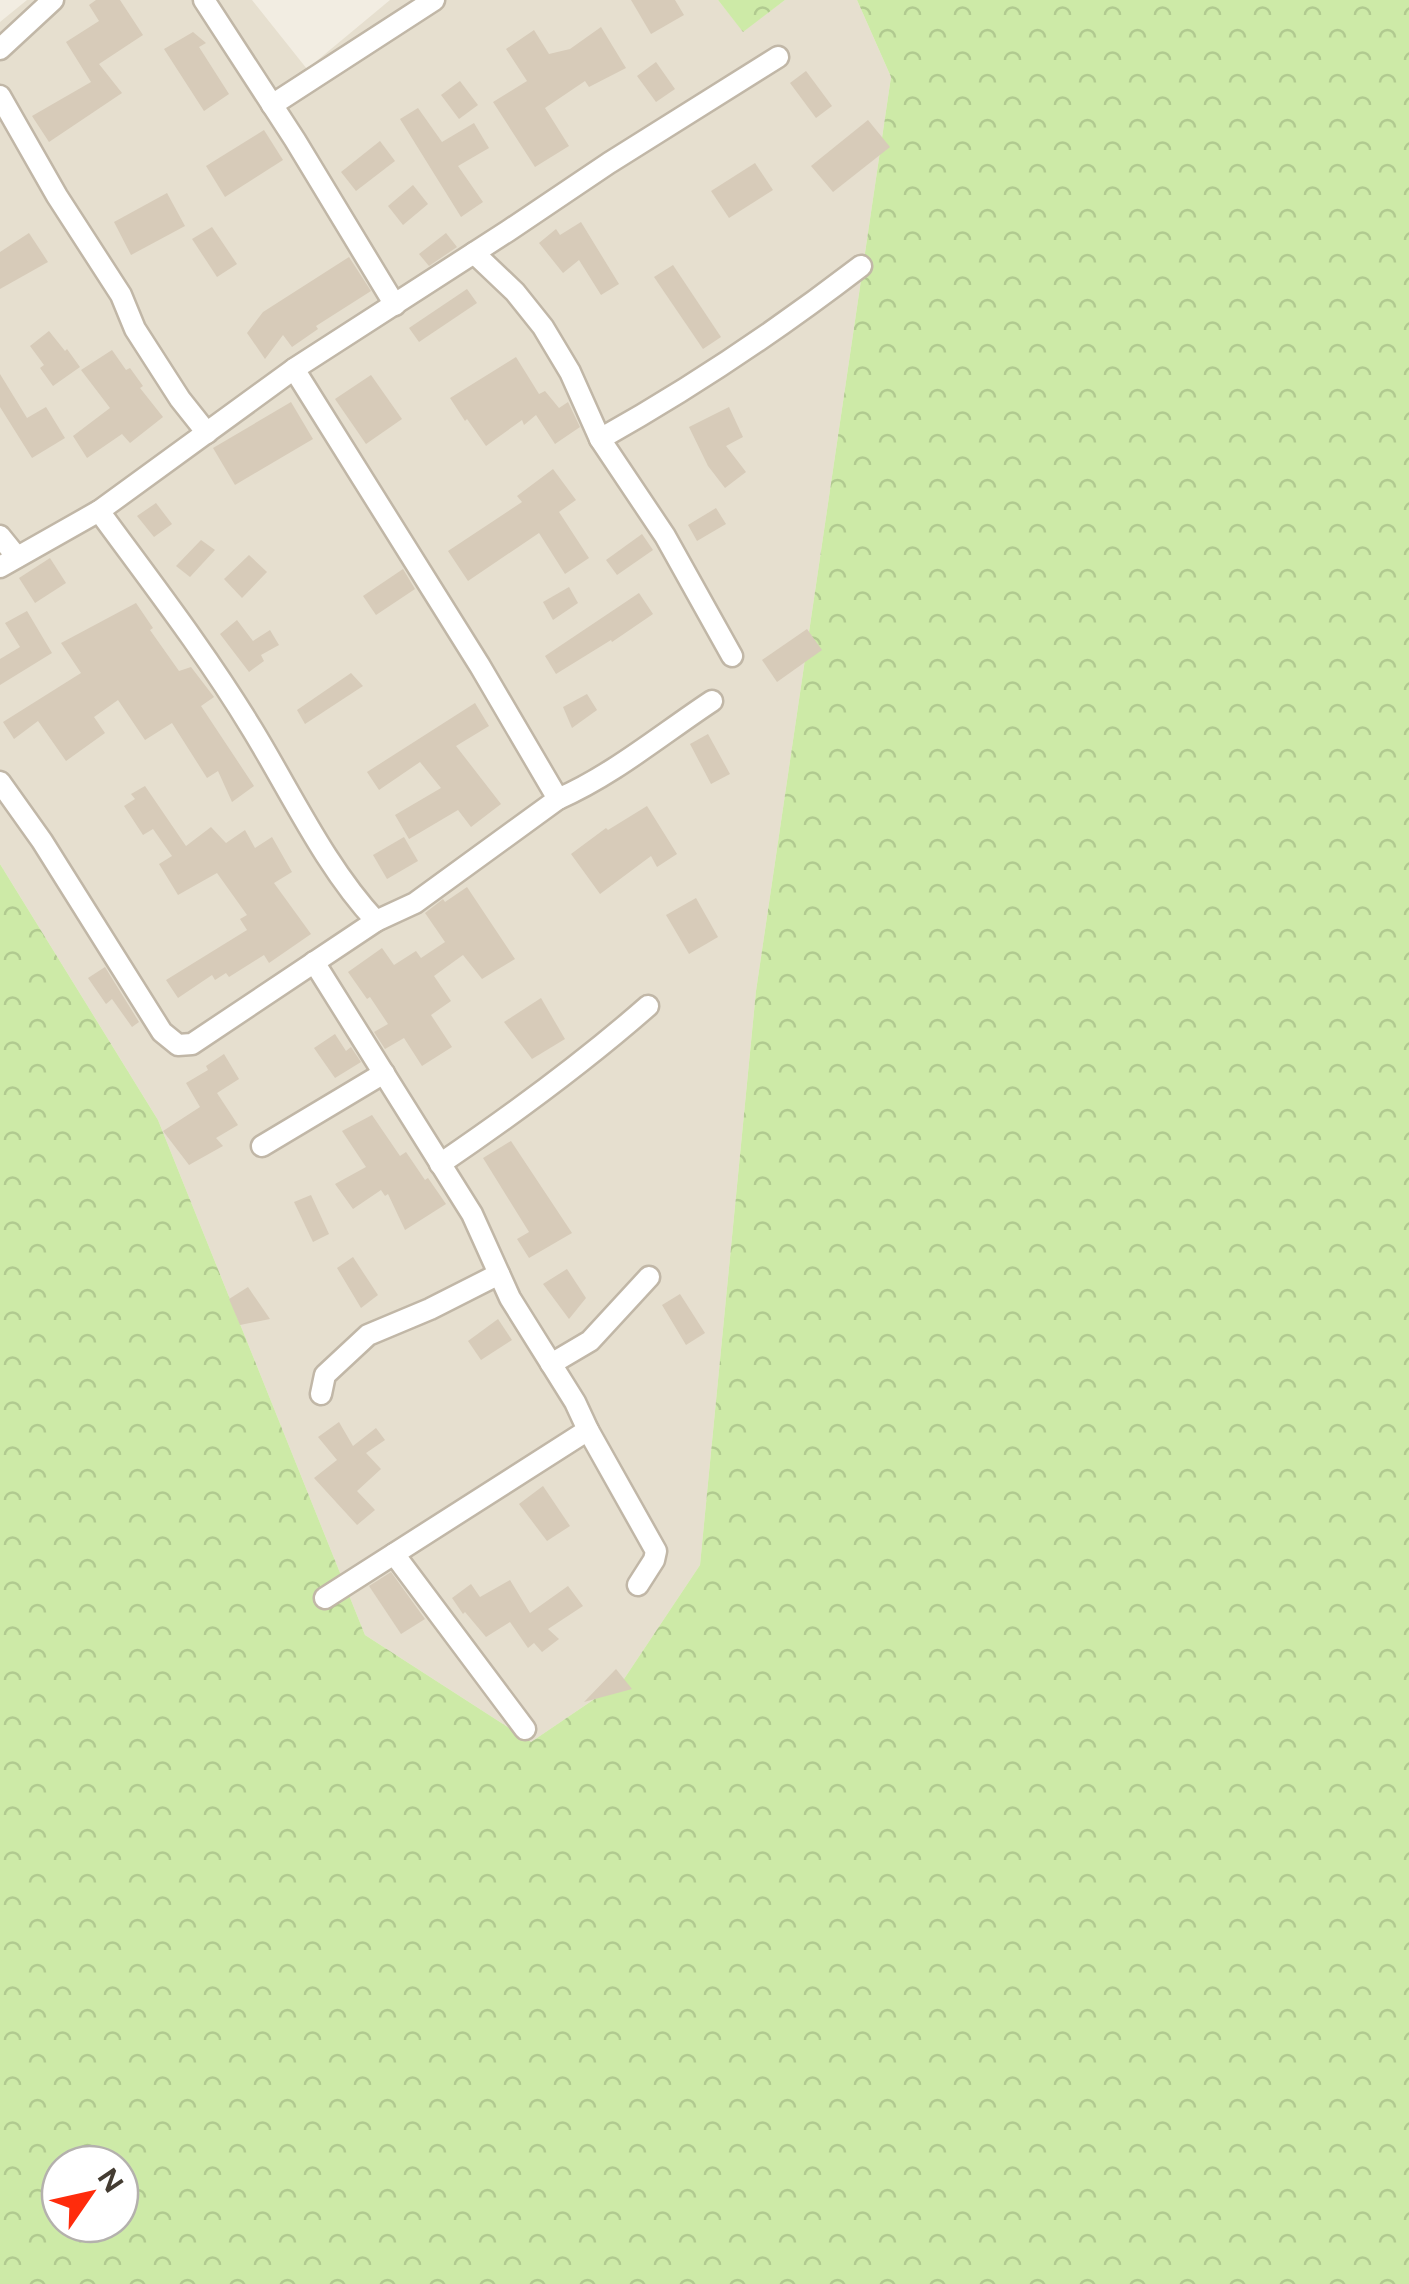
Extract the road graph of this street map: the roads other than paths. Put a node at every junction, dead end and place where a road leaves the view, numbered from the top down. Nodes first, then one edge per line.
1 (52, 0) edge
2 (204, 0) edge
3 (434, 0) edge
4 (0, 49) edge
5 (778, 57) dead end
6 (0, 96) edge
7 (272, 105) junction
8 (474, 252) junction
9 (861, 266) dead end
10 (395, 305) junction
11 (294, 368) junction
12 (207, 433) junction
13 (600, 439) junction
14 (99, 511) junction
15 (0, 536) edge
16 (9, 562) edge
17 (732, 656) dead end
18 (712, 700) dead end
19 (0, 782) edge
20 (558, 799) junction
21 (376, 921) junction
22 (314, 962) junction
23 (648, 1006) dead end
24 (384, 1074) junction
25 (262, 1146) dead end
26 (440, 1164) junction
27 (499, 1274) junction
28 (649, 1277) dead end
29 (551, 1364) junction
30 (321, 1394) dead end
31 (588, 1430) junction
32 (394, 1554) junction
33 (638, 1585) dead end
34 (325, 1598) dead end
35 (524, 1729) dead end

1 - 4 street
2 - 7 street
3 - 7 street
5 - 8 street
6 - 12 street
7 - 10 street
8 - 10 street
8 - 13 street
9 - 13 street
10 - 11 street
11 - 12 street
11 - 20 street
12 - 14 street
13 - 17 street
14 - 16 street
14 - 21 street
15 - 16 street
18 - 20 street
19 - 22 street
20 - 21 street
21 - 22 street
22 - 24 street
23 - 26 street
24 - 25 street
24 - 26 street
26 - 27 street
27 - 29 street
27 - 30 street
28 - 29 street
29 - 31 street
31 - 32 street
31 - 33 street
32 - 34 street
32 - 35 street

